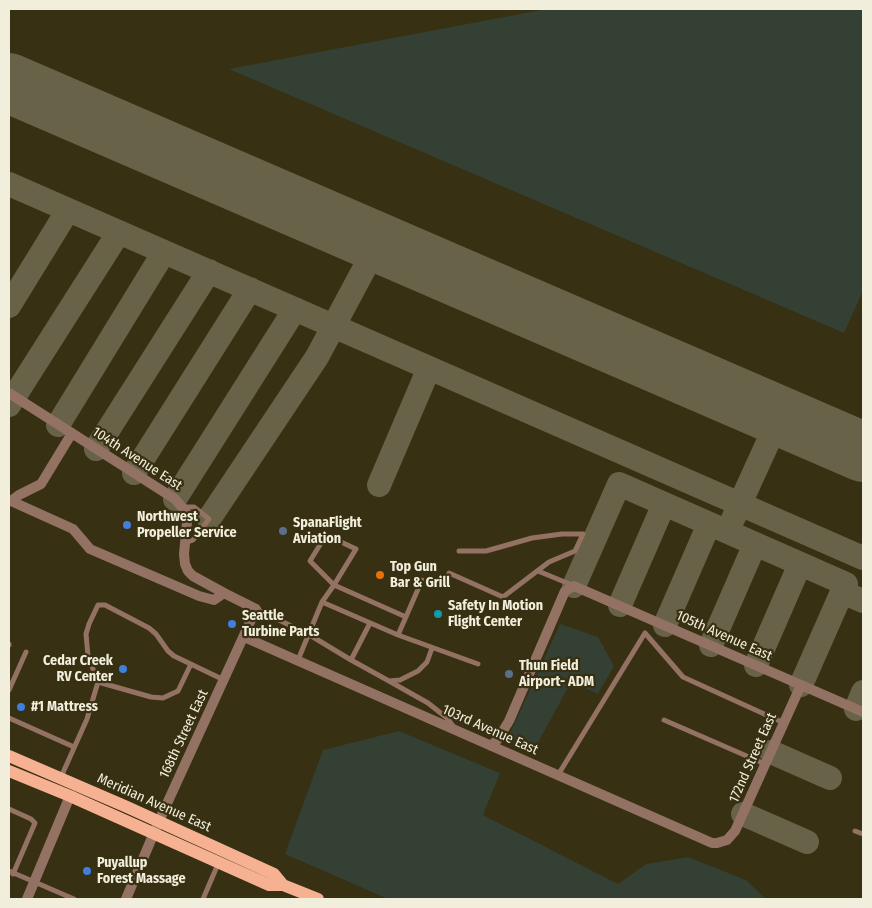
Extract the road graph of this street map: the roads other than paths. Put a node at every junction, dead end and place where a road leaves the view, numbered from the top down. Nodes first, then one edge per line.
1 (9, 393) edge
2 (72, 433) junction
3 (183, 507) junction
4 (185, 544) junction
5 (459, 551) dead end
6 (538, 571) junction
7 (449, 573) dead end
8 (422, 580) dead end
9 (334, 585) junction
10 (574, 586) junction
11 (224, 593) junction
12 (322, 602) junction
13 (256, 609) junction
14 (406, 617) junction
15 (370, 623) junction
16 (308, 634) junction
17 (398, 635) junction
18 (244, 637) junction
19 (432, 648) junction
20 (26, 652) dead end
21 (351, 660) junction
22 (297, 661) junction
23 (191, 664) junction
24 (478, 664) dead end
25 (224, 680) junction
26 (389, 681) junction
27 (98, 682) junction
28 (801, 685) junction
29 (9, 690) edge
30 (863, 712) edge
31 (9, 718) edge
32 (664, 720) dead end
33 (784, 723) junction
34 (456, 730) junction
35 (491, 746) junction
36 (74, 747) junction
37 (9, 756) edge
38 (765, 764) junction
39 (9, 771) edge
40 (558, 775) junction
41 (60, 778) junction
42 (70, 796) junction
43 (9, 810) edge
44 (159, 821) junction
45 (855, 831) dead end
46 (153, 834) junction
47 (863, 834) edge
48 (727, 840) joint
49 (218, 864) junction
50 (11, 872) edge
51 (34, 882) junction
52 (283, 885) junction
53 (27, 899) edge
54 (74, 899) edge
55 (126, 899) edge
56 (203, 899) edge
57 (318, 899) edge

1 - 2 street, 104th Avenue East
2 - 3 street, 104th Avenue East
2 - 11 street
3 - 4 street, 104th Avenue East
3 - 4 lane
4 - 11 street, 104th Avenue East
5 - 6 lane
6 - 7 lane
6 - 10 lane
8 - 14 lane
9 - 9 lane
9 - 12 lane
9 - 14 lane
10 - 28 street, 105th Avenue East
10 - 35 street
11 - 13 street
12 - 15 lane
12 - 16 lane
13 - 16 lane
13 - 18 street, 168th Street East
14 - 17 lane
15 - 17 lane
15 - 21 lane
16 - 21 lane
16 - 22 lane
17 - 19 lane
18 - 22 street, 103rd Avenue East
18 - 25 street, 168th Street East
19 - 24 lane
19 - 26 lane
20 - 29 lane
21 - 26 lane
22 - 34 street, 103rd Avenue East
23 - 25 lane
23 - 27 lane
23 - 27 lane
25 - 44 street, 168th Street East
26 - 34 lane
27 - 36 lane
28 - 30 street, 105th Avenue East
28 - 33 street, 172nd Street East
31 - 36 lane
32 - 38 lane
33 - 38 street, 172nd Street East
33 - 40 lane
34 - 35 street, 103rd Avenue East
35 - 40 street, 103rd Avenue East
36 - 41 lane
37 - 41 main road, Meridian Avenue East
38 - 48 street, 172nd Street East
39 - 42 main road, Meridian Avenue East
40 - 48 street, 103rd Avenue East
41 - 44 main road, Meridian Avenue East
42 - 46 main road, Meridian Avenue East
42 - 51 street
43 - 50 lane
44 - 46 street, 168th Street East
44 - 52 main road, Meridian Avenue East
45 - 47 lane
46 - 49 main road, Meridian Avenue East
46 - 55 street, 168th Street East
49 - 52 main road, Meridian Avenue East
49 - 56 lane
50 - 51 lane
51 - 53 street
51 - 54 lane
52 - 57 main road, Meridian Avenue East

